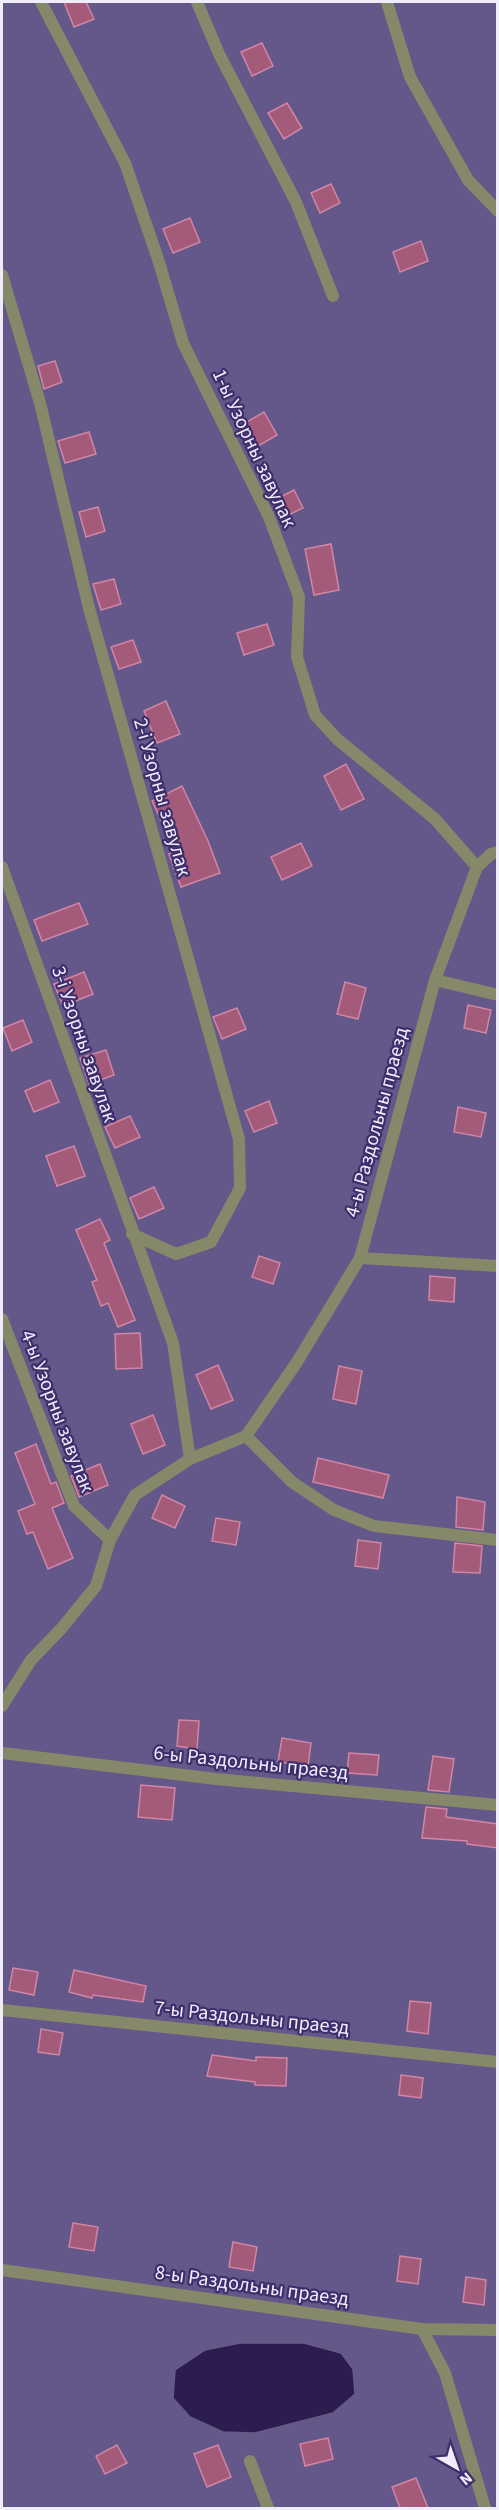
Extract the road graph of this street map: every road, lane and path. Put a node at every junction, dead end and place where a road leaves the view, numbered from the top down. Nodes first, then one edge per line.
1 (41, 2) edge
2 (196, 2) edge
3 (387, 2) edge
4 (498, 211) edge
5 (2, 275) edge
6 (333, 296) dead end
7 (498, 852) edge
8 (2, 867) edge
9 (477, 867) junction
10 (435, 980) junction
11 (498, 995) edge
12 (132, 1234) junction
13 (360, 1257) junction
14 (498, 1266) edge
15 (2, 1319) edge
16 (246, 1436) junction
17 (190, 1459) junction
18 (110, 1540) junction
19 (498, 1540) edge
20 (2, 1707) edge
21 (2, 1754) edge
22 (498, 1805) edge
23 (2, 2010) edge
24 (498, 2062) edge
25 (2, 2270) edge
26 (422, 2329) junction
27 (498, 2330) edge
28 (250, 2461) dead end
29 (268, 2508) edge
30 (485, 2508) edge

1 - 9 lane, 1-ы Узорны завулак
2 - 6 lane
3 - 4 lane
5 - 12 lane, 2-і Узорны завулак
7 - 9 lane
8 - 12 lane, 3-і Узорны завулак
9 - 10 lane, 4-ы Раздольны праезд
10 - 11 lane
10 - 13 lane, 4-ы Раздольны праезд
12 - 17 lane, 3-і Узорны завулак
13 - 14 lane
13 - 16 lane, 4-ы Раздольны праезд
15 - 18 lane, 4-ы Узорны завулак
16 - 17 lane
16 - 19 lane
17 - 18 lane
18 - 20 lane
21 - 22 lane, 6-ы Раздольны праезд
23 - 24 lane, 7-ы Раздольны праезд
25 - 26 lane, 8-ы Раздольны праезд
26 - 27 lane, 8-ы Раздольны праезд
26 - 30 lane
28 - 29 lane

